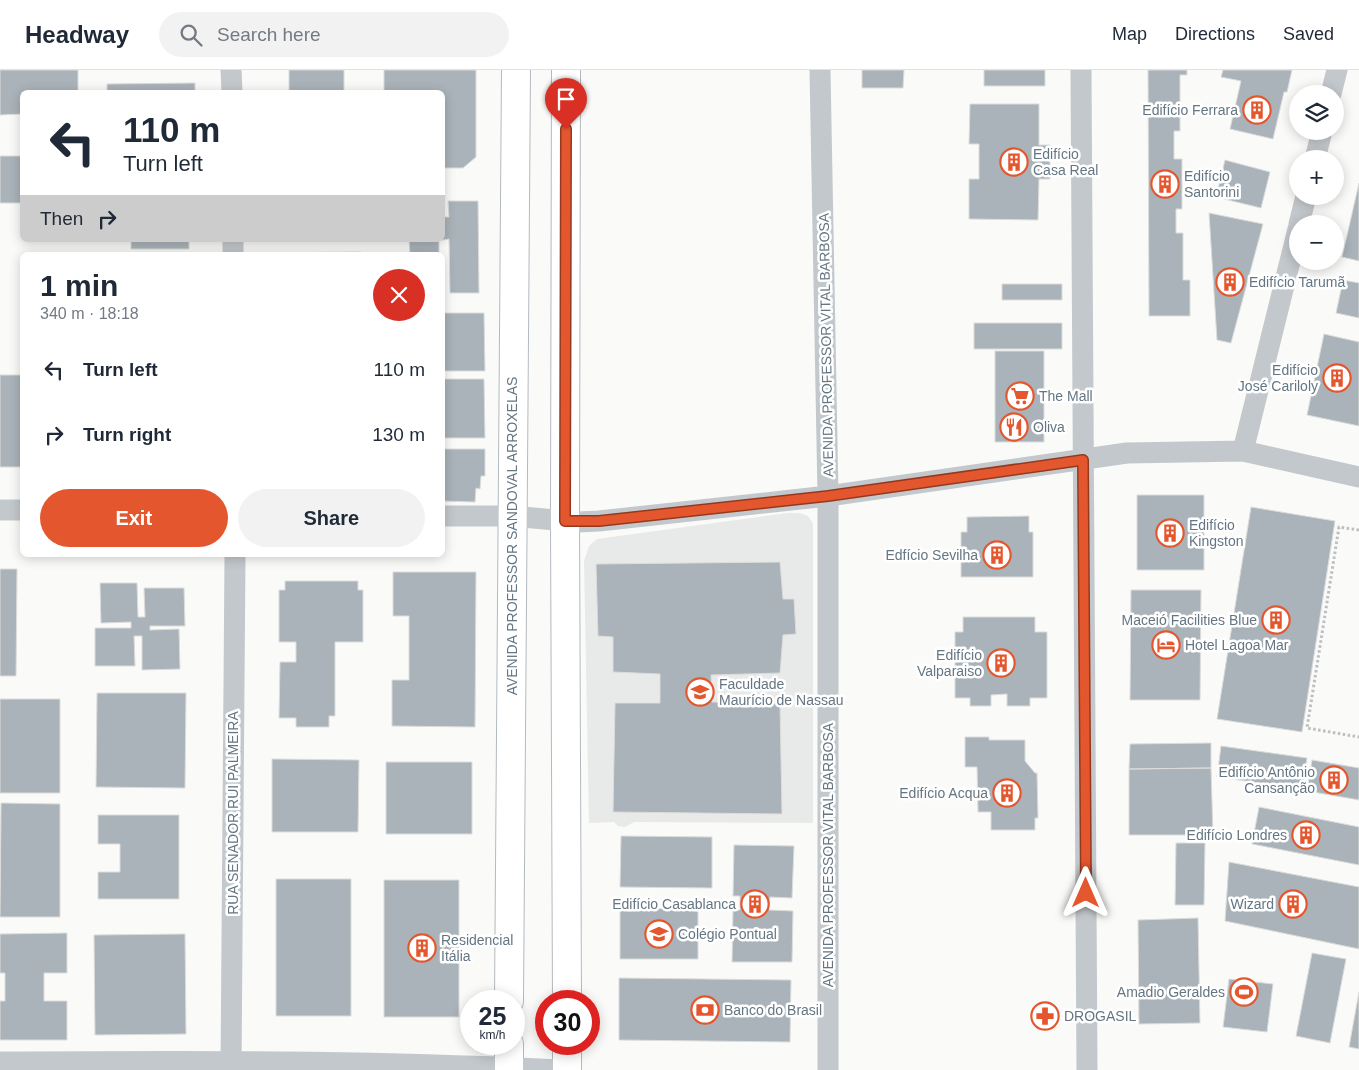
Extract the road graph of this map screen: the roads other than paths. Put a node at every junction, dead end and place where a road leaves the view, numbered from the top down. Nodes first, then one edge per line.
1 (231, 70) edge
2 (516, 70) edge
3 (566, 70) edge
4 (820, 70) edge
5 (1081, 70) edge
6 (1337, 70) edge
7 (1333, 85) edge
8 (232, 90) edge
9 (1289, 265) edge
10 (1243, 451) junction
11 (1083, 460) junction
12 (1359, 477) edge
13 (828, 496) junction
14 (0, 510) edge
15 (20, 510) edge
16 (445, 516) edge
17 (511, 516) junction
18 (565, 521) junction
19 (235, 557) edge
20 (509, 990) edge
21 (567, 990) edge
22 (567, 1055) edge
23 (509, 1060) edge
24 (0, 1062) edge
25 (231, 1066) edge
26 (560, 1070) edge
27 (567, 1070) edge
28 (828, 1070) edge
29 (1087, 1070) edge

1 - 8 street
2 - 17 street, AVENIDA PROFESSOR SANDOVAL ARROXELAS
3 - 18 street
4 - 13 street, AVENIDA PROFESSOR VITAL BARBOSA
5 - 11 street
6 - 7 street
9 - 10 street
10 - 11 street
10 - 12 street
11 - 13 street
11 - 29 street
13 - 18 street
13 - 28 street, AVENIDA PROFESSOR VITAL BARBOSA
14 - 15 street
16 - 17 street
17 - 18 street
17 - 20 street, AVENIDA PROFESSOR SANDOVAL ARROXELAS
18 - 21 street
19 - 25 street, RUA SENADOR RUI PALMEIRA
22 - 27 street
23 - 25 street
23 - 26 street
24 - 25 street

